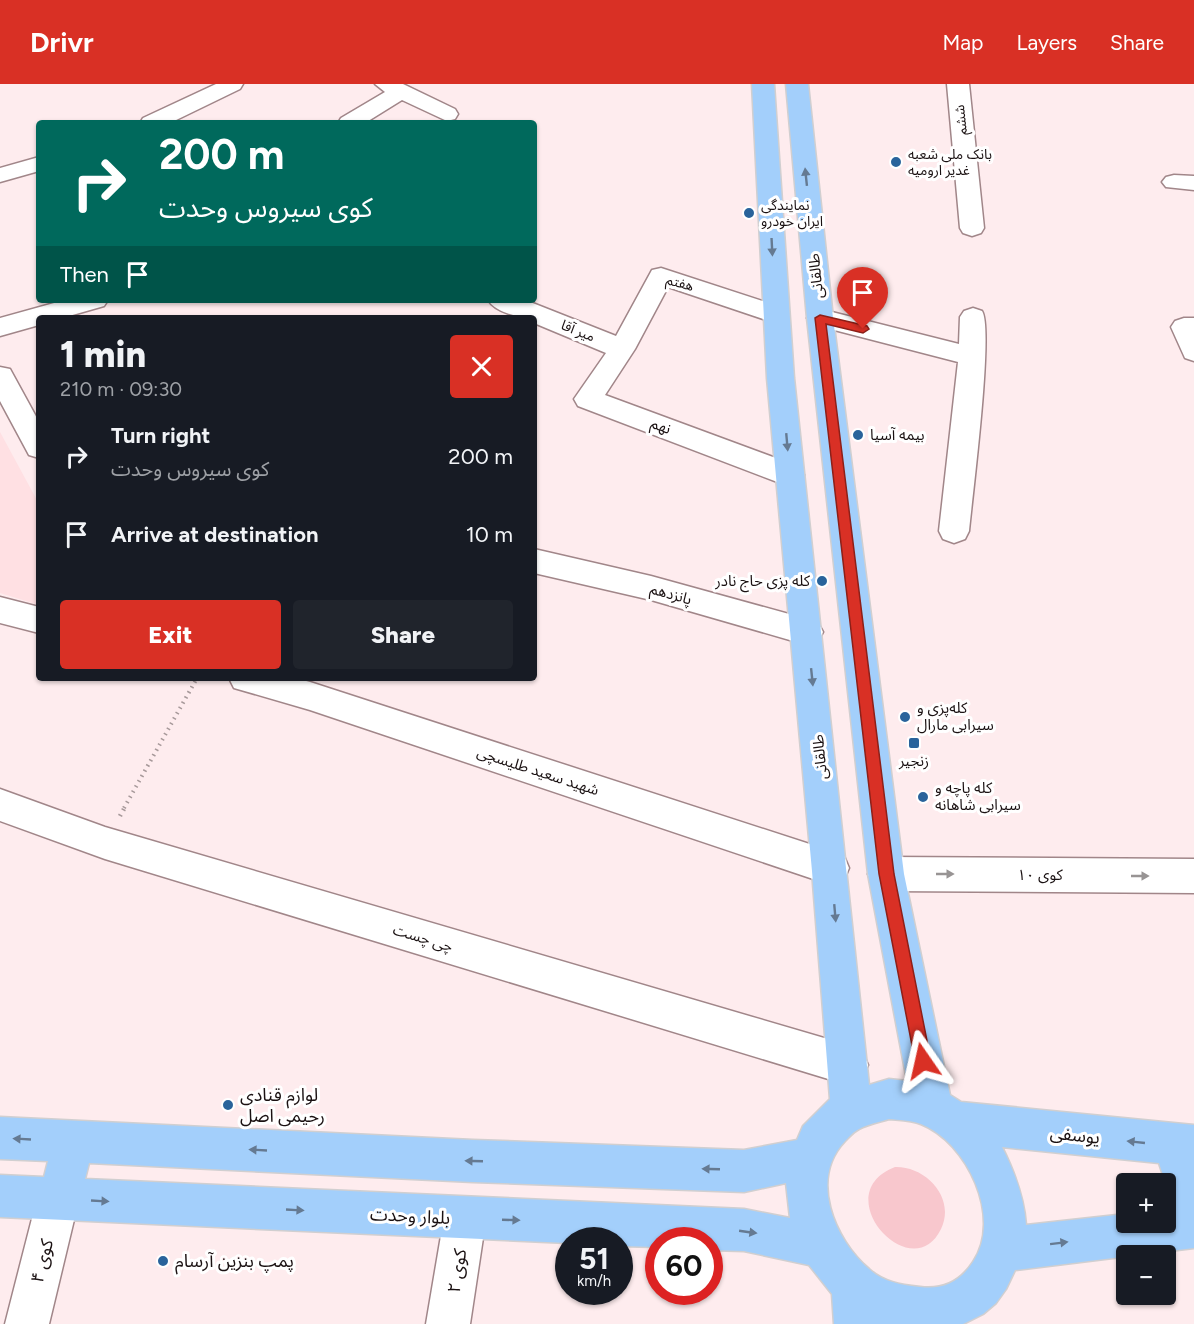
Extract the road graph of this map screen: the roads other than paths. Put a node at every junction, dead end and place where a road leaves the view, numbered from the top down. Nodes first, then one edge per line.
1 (232, 84) edge
2 (763, 84) edge
3 (797, 84) edge
4 (958, 84) edge
5 (394, 88) edge
6 (447, 114) dead end
7 (158, 120) edge
8 (353, 120) edge
9 (36, 165) edge
10 (0, 175) edge
11 (972, 228) dead end
12 (84, 303) edge
13 (508, 303) edge
14 (776, 314) junction
15 (42, 315) edge
16 (36, 317) edge
17 (973, 317) dead end
18 (820, 318) junction
19 (0, 327) edge
20 (1194, 327) edge
21 (622, 349) junction
22 (1194, 352) edge
23 (972, 356) junction
24 (0, 376) edge
25 (36, 442) edge
26 (790, 475) junction
27 (954, 531) dead end
28 (537, 562) edge
29 (0, 609) edge
30 (36, 619) edge
31 (807, 632) junction
32 (268, 681) edge
33 (315, 687) edge
34 (0, 805) edge
35 (831, 868) junction
36 (886, 874) junction
37 (1194, 876) edge
38 (848, 1065) junction
39 (851, 1108) junction
40 (944, 1115) junction
41 (0, 1138) edge
42 (75, 1141) junction
43 (1184, 1146) edge
44 (810, 1158) junction
45 (0, 1196) edge
46 (58, 1199) junction
47 (1194, 1206) edge
48 (465, 1218) junction
49 (1194, 1227) edge
50 (818, 1245) junction
51 (1000, 1250) junction
52 (855, 1307) edge
53 (952, 1316) edge
54 (27, 1324) edge
55 (448, 1324) edge

1 - 7 street
2 -> 14 main road, طالقانی
18 -> 3 main road, طالقانی
4 - 11 street, ششم
5 - 6 street
5 - 8 street
9 - 10 street
12 - 15 street
13 - 21 street, میر آقا
14 - 21 street, هفتم
14 -> 26 main road, طالقانی
16 - 19 street
17 - 23 street
18 - 23 street
18 - 36 main road, طالقانی
20 - 22 street
21 - 26 street, نهم
23 - 27 street
24 - 25 street
26 - 31 main road, طالقانی
28 - 31 street, پانزدهم
29 - 30 street
31 -> 35 main road, طالقانی
32 - 33 street, شهید سعید طلیسچی
33 - 35 street, شهید سعید طلیسچی
34 - 38 street, چی چست
35 -> 38 main road, طالقانی
36 -> 37 street, کوی ۱۰
36 - 40 main road, طالقانی
38 - 39 main road, طالقانی
39 - 40 main road
39 - 44 main road
43 -> 40 main road, یوسفی
40 - 51 main road
42 -> 41 main road
44 -> 42 main road
42 - 46 main road
43 - 47 main road
44 - 50 main road
45 - 46 main road, بلوار وحدت
46 -> 48 main road, بلوار وحدت
46 - 54 street, کوی ۴
48 -> 50 main road, بلوار وحدت
48 - 55 street, کوی ۲
51 -> 49 main road
50 - 52 main road
51 - 53 main road
52 - 53 main road

